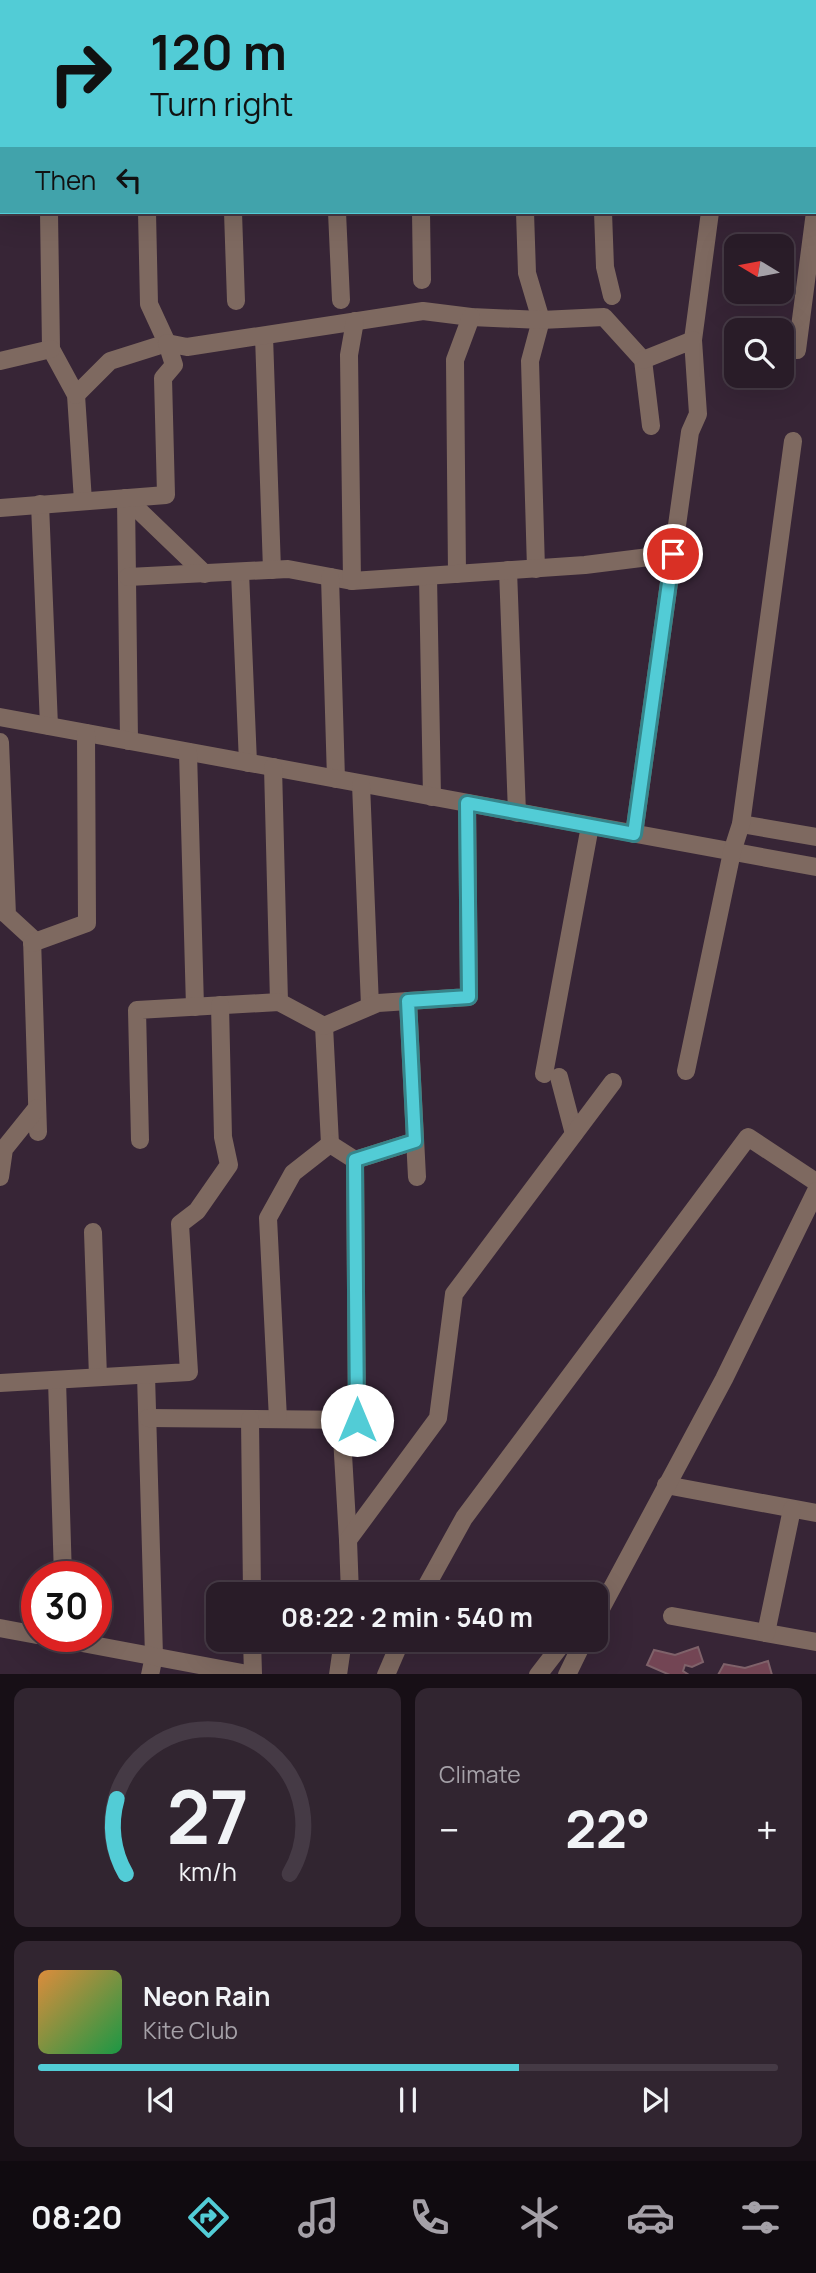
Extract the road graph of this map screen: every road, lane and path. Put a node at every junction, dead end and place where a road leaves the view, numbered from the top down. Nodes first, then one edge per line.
1 (49, 214) edge
2 (147, 214) edge
3 (233, 214) edge
4 (337, 214) edge
5 (421, 214) edge
6 (525, 214) edge
7 (603, 214) edge
8 (710, 214) edge
9 (815, 214) edge
10 (422, 280) dead end
11 (612, 296) dead end
12 (341, 300) dead end
13 (236, 301) dead end
14 (471, 317) junction
15 (541, 320) junction
16 (355, 321) junction
17 (264, 336) junction
18 (693, 340) junction
19 (167, 343) junction
20 (51, 349) junction
21 (797, 350) dead end
22 (643, 360) junction
23 (0, 361) edge
24 (76, 395) junction
25 (651, 426) dead end
26 (793, 441) dead end
27 (126, 498) junction
28 (83, 501) junction
29 (40, 504) junction
30 (0, 508) edge
31 (673, 554) junction
32 (536, 569) junction
33 (272, 570) junction
34 (508, 570) junction
35 (240, 572) junction
36 (205, 574) junction
37 (457, 574) junction
38 (428, 576) junction
39 (330, 577) junction
40 (128, 578) junction
41 (352, 581) junction
42 (0, 717) edge
43 (48, 726) junction
44 (86, 733) junction
45 (129, 741) junction
46 (0, 742) edge
47 (188, 752) junction
48 (248, 763) junction
49 (272, 768) junction
50 (336, 779) junction
51 (361, 784) junction
52 (432, 797) junction
53 (467, 803) junction
54 (517, 813) junction
55 (741, 824) junction
56 (590, 826) junction
57 (634, 834) junction
58 (816, 837) edge
59 (732, 852) junction
60 (816, 867) edge
61 (32, 943) junction
62 (408, 1001) junction
63 (279, 1002) junction
64 (220, 1005) junction
65 (370, 1006) junction
66 (195, 1007) junction
67 (324, 1026) junction
68 (686, 1071) dead end
69 (613, 1082) dead end
70 (37, 1108) junction
71 (38, 1132) dead end
72 (574, 1134) junction
73 (139, 1140) dead end
74 (415, 1141) junction
75 (330, 1144) junction
76 (355, 1160) junction
77 (0, 1177) edge
78 (417, 1177) dead end
79 (816, 1182) edge
80 (816, 1191) edge
81 (93, 1232) dead end
82 (146, 1375) junction
83 (98, 1377) junction
84 (57, 1380) junction
85 (0, 1383) edge
86 (148, 1418) junction
87 (250, 1419) junction
88 (278, 1419) junction
89 (341, 1420) junction
90 (666, 1485) junction
91 (792, 1509) junction
92 (816, 1513) edge
93 (637, 1538) junction
94 (348, 1540) junction
95 (63, 1561) edge
96 (252, 1582) edge
97 (350, 1582) edge
98 (429, 1582) edge
99 (606, 1582) edge
100 (608, 1595) edge
101 (672, 1616) dead end
102 (0, 1628) edge
103 (21, 1632) edge
104 (766, 1633) junction
105 (816, 1642) edge
106 (112, 1648) edge
107 (252, 1652) edge
108 (341, 1652) edge
109 (396, 1652) edge
110 (556, 1652) edge
111 (578, 1652) edge
112 (154, 1656) junction
113 (150, 1674) edge
114 (253, 1674) edge
115 (338, 1674) edge
116 (386, 1674) edge
117 (539, 1674) edge
118 (567, 1674) edge

1 - 20 street
2 - 19 street
3 - 13 street
4 - 12 street
5 - 10 street
6 - 15 street
7 - 11 street
8 - 18 street
9 - 21 street
14 - 15 street
14 - 16 street
14 - 37 street
15 - 22 street
15 - 32 street
16 - 17 street
16 - 41 street
17 - 19 street
17 - 33 street
18 - 22 street
18 - 31 street
19 - 24 street
19 - 27 street
20 - 23 street
20 - 24 street
22 - 25 street
24 - 28 street
26 - 55 street
27 - 28 street
27 - 36 street
27 - 40 street
28 - 29 street
29 - 30 street
29 - 43 street
31 - 32 street
31 - 57 street
32 - 34 street
33 - 35 street
33 - 39 street
34 - 37 street
34 - 54 street
35 - 36 street
35 - 48 street
36 - 40 street
37 - 38 street
38 - 41 street
38 - 52 street
39 - 41 street
39 - 50 street
40 - 45 street
42 - 43 street
43 - 44 street
44 - 45 street
44 - 61 street
45 - 47 street
46 - 61 street
47 - 48 street
47 - 66 street
48 - 49 street
49 - 50 street
49 - 63 street
50 - 51 street
51 - 52 street
51 - 65 street
52 - 53 street
53 - 54 street
53 - 62 street
54 - 56 street
55 - 58 street
55 - 59 street
56 - 57 street
56 - 72 street
57 - 59 street
59 - 60 street
59 - 68 street
61 - 70 street
62 - 65 street
62 - 74 street
63 - 64 street
63 - 67 street
64 - 66 street
64 - 82 street
65 - 67 street
66 - 73 street
67 - 75 street
69 - 72 street
70 - 71 street
70 - 77 street
72 - 94 street
74 - 76 street
74 - 78 street
75 - 76 street
75 - 88 street
76 - 89 street
79 - 98 street
80 - 90 street
81 - 83 street
82 - 83 street
82 - 86 street
83 - 84 street
84 - 85 street
84 - 95 street
86 - 87 street
86 - 112 street
87 - 88 street
87 - 96 street
88 - 89 street
89 - 94 street
90 - 91 street
90 - 93 street
91 - 92 street
91 - 104 street
93 - 99 street
93 - 100 street
94 - 97 street
101 - 104 street
102 - 103 street
104 - 105 street
106 - 112 street
107 - 114 street
108 - 115 street
109 - 116 street
110 - 117 street
111 - 118 street
112 - 113 street
112 - 114 street

